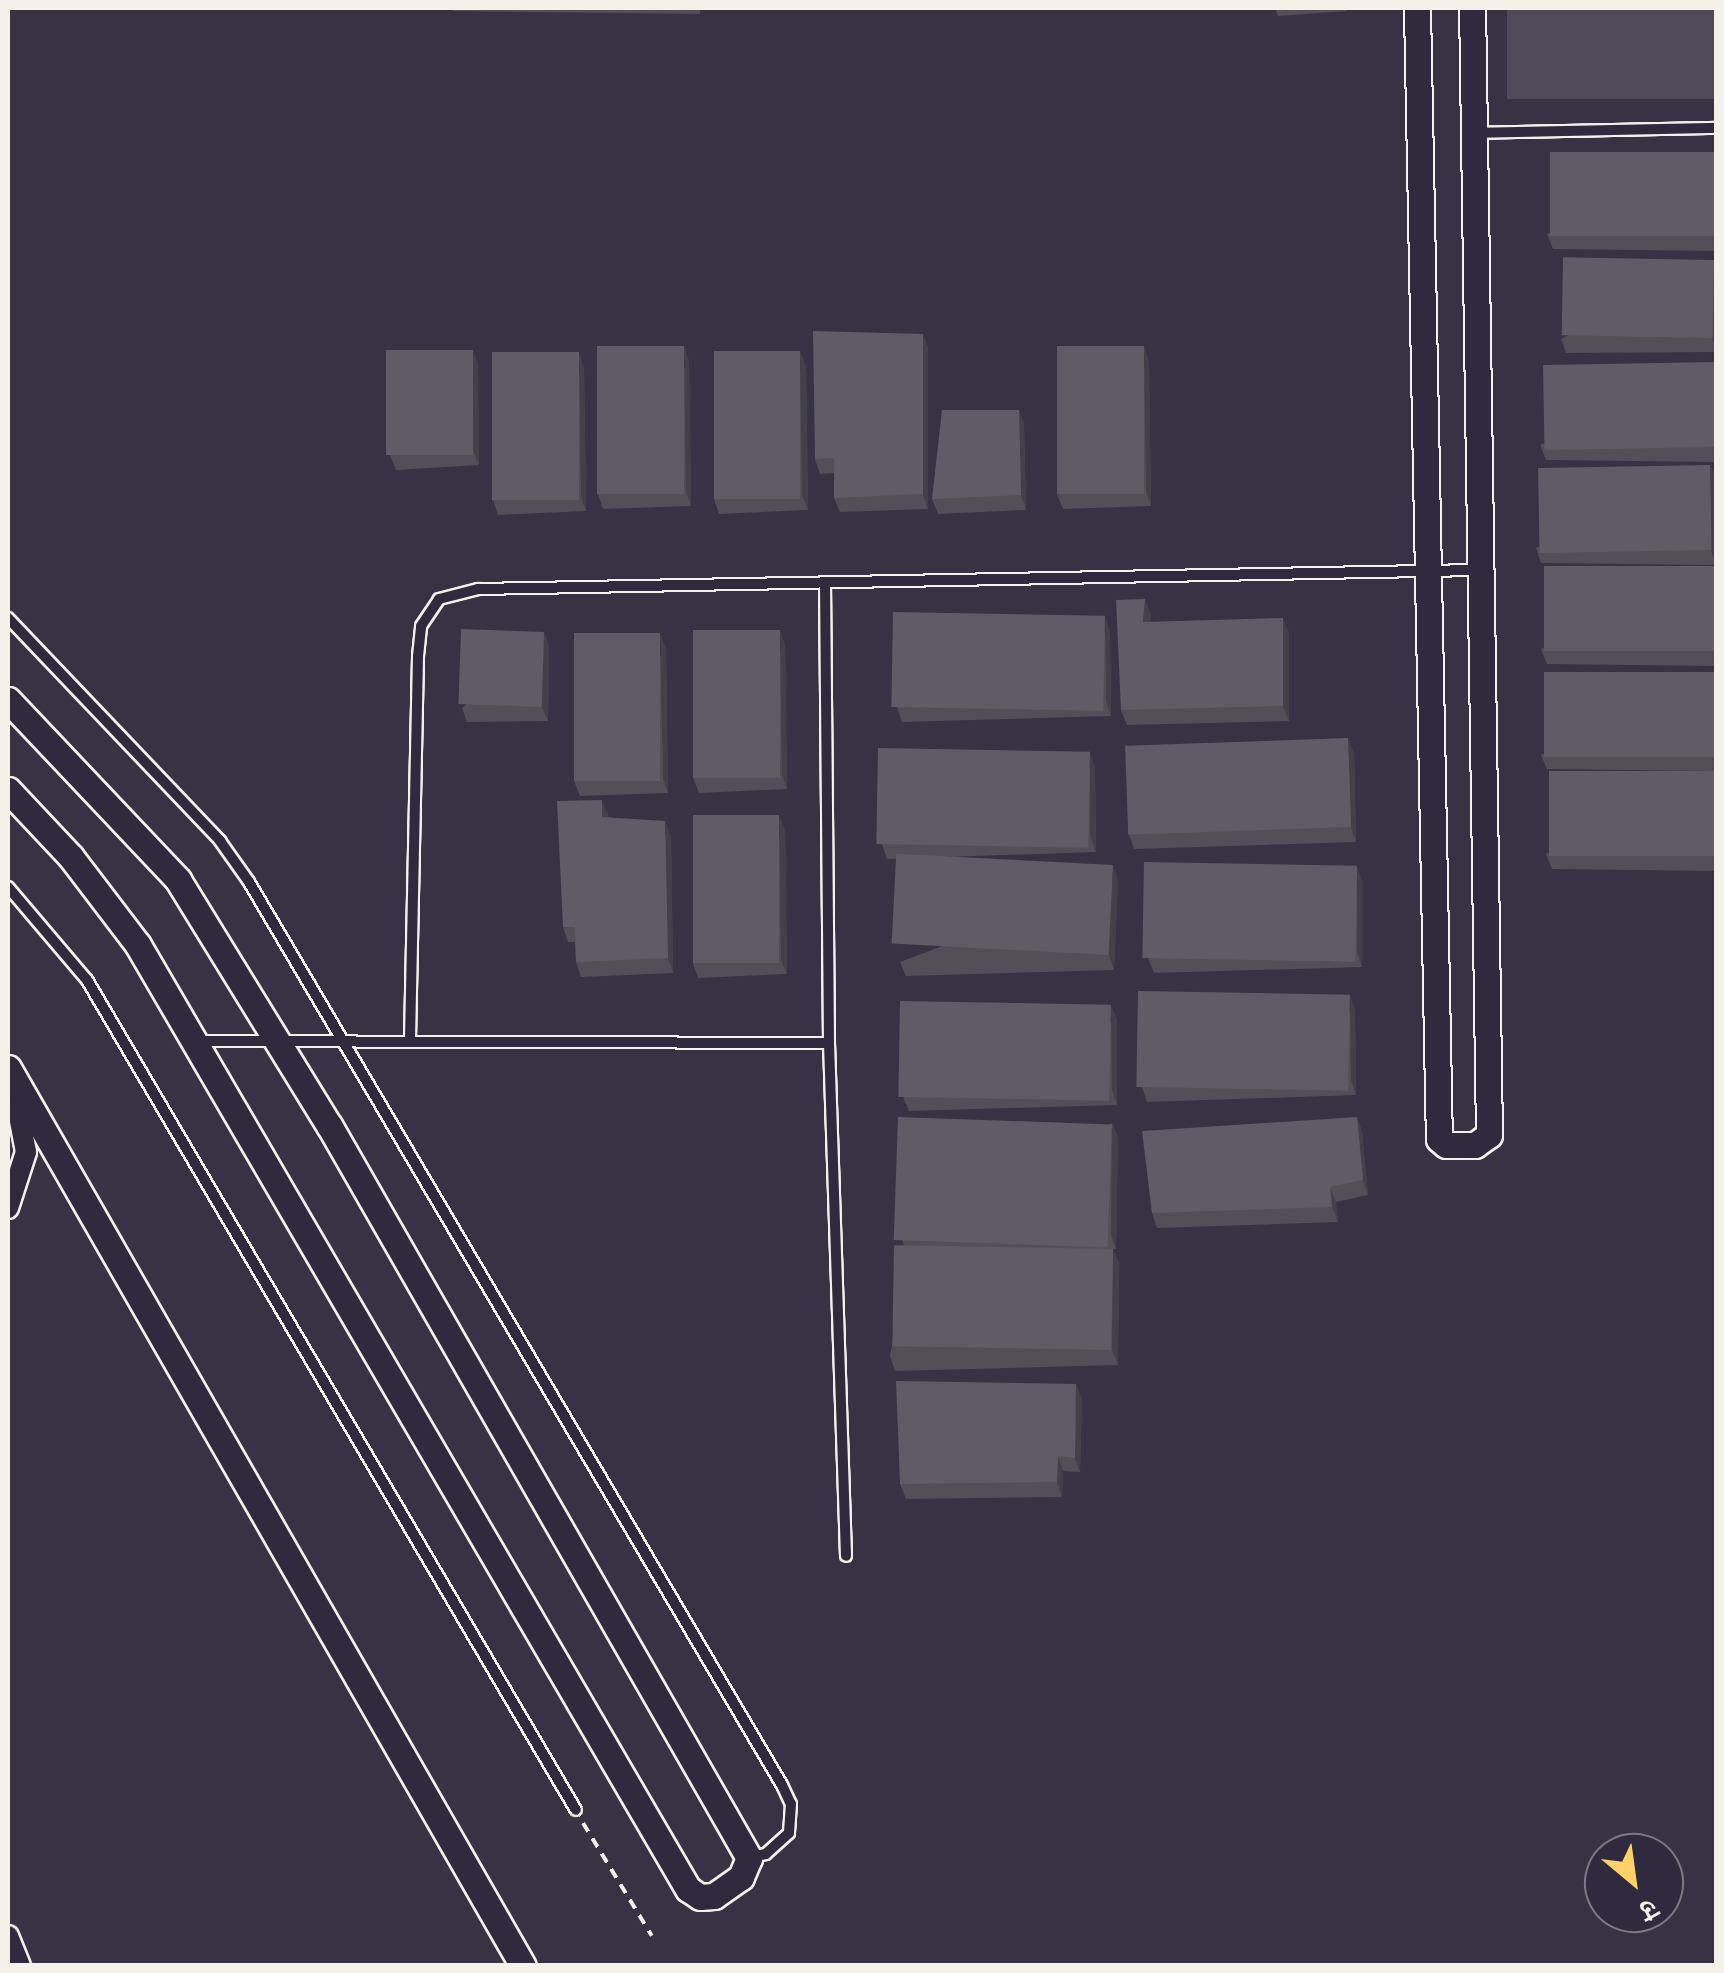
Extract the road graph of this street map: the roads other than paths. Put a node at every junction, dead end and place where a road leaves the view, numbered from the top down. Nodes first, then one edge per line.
1 (1417, 8) edge
2 (1472, 8) edge
3 (1716, 128) edge
4 (1474, 133) junction
5 (1426, 569) junction
6 (1480, 570) junction
7 (825, 582) junction
8 (8, 618) edge
9 (8, 700) edge
10 (8, 790) edge
11 (8, 887) edge
12 (410, 1039) junction
13 (194, 1040) junction
14 (342, 1041) junction
15 (280, 1042) junction
16 (830, 1044) junction
17 (8, 1068) edge
18 (8, 1077) edge
19 (8, 1208) edge
20 (846, 1556) dead end
21 (576, 1810) road end
22 (749, 1858) junction
23 (8, 1936) edge
24 (20, 1966) edge
25 (523, 1966) edge

1 - 5 street
2 - 4 street
3 - 4 lane
4 - 6 street
5 - 6 lane
5 - 6 street
5 - 7 lane
7 - 12 lane
7 - 16 lane
8 - 14 lane
9 - 15 street
10 - 13 street
11 - 21 lane
12 - 14 lane
12 - 16 lane
13 - 15 lane
13 - 22 street
14 - 15 lane
14 - 22 lane
15 - 22 street
16 - 20 lane
17 - 25 street
18 - 19 street
23 - 24 street

